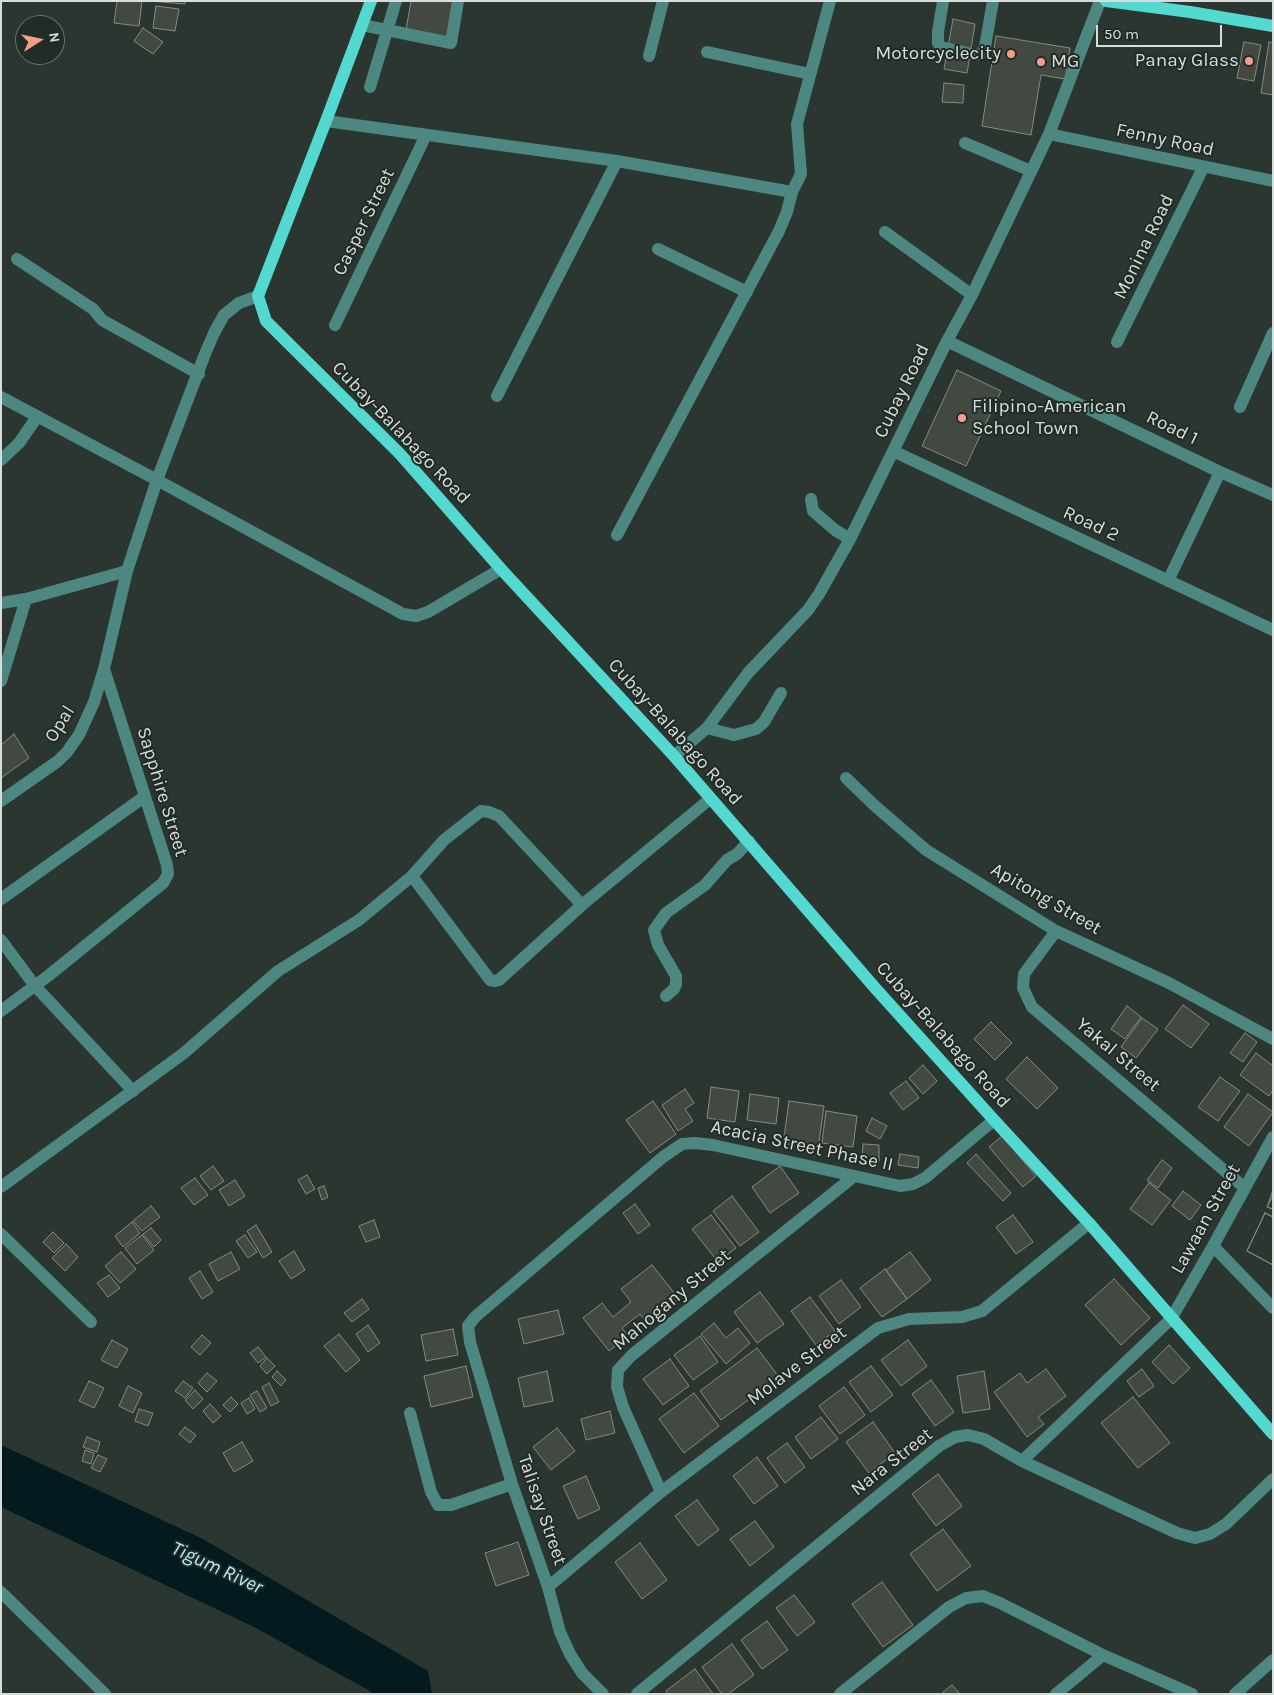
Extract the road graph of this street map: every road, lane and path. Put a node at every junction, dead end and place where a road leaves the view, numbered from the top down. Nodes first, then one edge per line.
1 (370, 1) edge
2 (396, 1) edge
3 (458, 1) edge
4 (663, 1) edge
5 (830, 1) edge
6 (944, 1) edge
7 (993, 1) edge
8 (1100, 1) edge
9 (1106, 1) edge
10 (362, 25) junction
11 (1273, 26) edge
12 (388, 30) junction
13 (707, 52) dead end
14 (649, 56) dead end
15 (810, 74) junction
16 (370, 87) dead end
17 (326, 121) junction
18 (1049, 134) junction
19 (426, 135) junction
20 (965, 142) dead end
21 (617, 161) junction
22 (1203, 168) junction
23 (1031, 170) junction
24 (1273, 181) edge
25 (792, 192) junction
26 (886, 232) dead end
27 (658, 248) dead end
28 (17, 259) dead end
29 (747, 292) junction
30 (972, 295) junction
31 (258, 296) junction
32 (335, 325) dead end
33 (1273, 333) edge
34 (947, 341) junction
35 (1117, 342) dead end
36 (199, 374) junction
37 (497, 396) dead end
38 (1, 397) edge
39 (1240, 407) dead end
40 (38, 417) junction
41 (893, 451) junction
42 (1, 460) edge
43 (1220, 472) junction
44 (157, 480) junction
45 (1273, 495) edge
46 (811, 499) dead end
47 (617, 535) dead end
48 (850, 539) junction
49 (501, 569) junction
50 (127, 571) junction
51 (1168, 581) junction
52 (26, 600) junction
53 (1, 603) edge
54 (1273, 630) edge
55 (104, 669) junction
56 (1, 681) edge
57 (781, 693) dead end
58 (707, 728) junction
59 (674, 756) junction
60 (846, 778) dead end
61 (144, 797) junction
62 (710, 799) junction
63 (1, 801) edge
64 (749, 841) junction
65 (412, 876) junction
66 (1, 899) edge
67 (582, 905) junction
68 (1056, 931) junction
69 (1, 940) edge
70 (35, 986) junction
71 (666, 996) dead end
72 (1, 1011) edge
73 (1273, 1038) edge
74 (133, 1091) junction
75 (994, 1120) junction
76 (1273, 1137) edge
77 (853, 1177) junction
78 (1, 1187) edge
79 (1246, 1188) junction
80 (1089, 1223) junction
81 (1, 1234) edge
82 (1213, 1246) junction
83 (1273, 1308) edge
84 (1171, 1319) junction
85 (91, 1322) dead end
86 (468, 1326) joint
87 (410, 1413) dead end
88 (1273, 1434) edge
89 (1022, 1461) junction
90 (1273, 1479) edge
91 (512, 1484) junction
92 (661, 1492) junction
93 (548, 1587) junction
94 (1, 1592) edge
95 (1103, 1655) junction
96 (1273, 1660) edge
97 (105, 1694) edge
98 (603, 1694) edge
99 (637, 1694) edge
100 (840, 1694) edge
101 (1056, 1694) edge
102 (1192, 1694) edge
103 (1235, 1694) edge

1 - 10 main road
2 - 12 street
3 - 12 street
4 - 14 street
5 - 15 street
6 - 7 street
8 - 18 street, Cubay Road
9 - 11 main road
10 - 12 street
10 - 17 main road
12 - 16 street
13 - 15 street
15 - 25 street
17 - 19 street
17 - 31 main road
18 - 22 street, Fenny Road
18 - 23 street, Cubay Road
19 - 21 street
19 - 32 street, Casper Street
20 - 23 street
21 - 25 street
21 - 37 street
22 - 24 street, Fenny Road
22 - 35 street, Monina Road
23 - 30 street, Cubay Road
25 - 29 street
26 - 30 street
27 - 29 street
28 - 36 street
29 - 47 street
30 - 34 street, Cubay Road
31 - 36 street, Opal
31 - 49 main road, Cubay-Balabago Road
33 - 39 street
34 - 41 street, Cubay Road
34 - 43 street, Road 1
36 - 44 street, Opal
38 - 40 street
40 - 42 street
40 - 44 street
41 - 48 street, Cubay Road
41 - 51 street, Road 2
43 - 45 street, Road 1
43 - 51 street
44 - 49 street
44 - 50 street, Opal
46 - 48 street
48 - 58 street, Cubay Road
49 - 59 main road, Cubay-Balabago Road
50 - 52 street
50 - 55 street, Opal
51 - 54 street, Road 2
52 - 53 street
52 - 56 street
55 - 61 street, Sapphire Street
55 - 63 street, Opal
57 - 58 street
58 - 59 street, Cubay Road
59 - 62 main road, Cubay-Balabago Road
60 - 68 street, Apitong Street
61 - 66 street
61 - 70 street, Sapphire Street
62 - 64 main road, Cubay-Balabago Road
62 - 67 street
64 - 71 street
64 - 75 main road, Cubay-Balabago Road
65 - 67 street
65 - 67 street
65 - 74 street
68 - 73 street, Apitong Street
68 - 79 street, Yakal Street
69 - 70 street
70 - 72 street, Sapphire Street
70 - 74 street
74 - 78 street
75 - 77 street, Acacia Street Phase II
75 - 80 main road, Cubay-Balabago Road
76 - 79 street, Lawaan Street
77 - 86 street, Acacia Street Phase II
77 - 92 street, Mahogany Street
79 - 82 street, Lawaan Street
80 - 84 main road, Cubay-Balabago Road
80 - 92 street, Molave Street
81 - 85 street
82 - 83 street
82 - 84 street, Lawaan Street
84 - 88 main road, Cubay-Balabago Road
84 - 89 street
86 - 91 street, Talisay Street
87 - 91 street
89 - 90 street, Nara Street
89 - 99 street, Nara Street
91 - 93 street, Talisay Street
92 - 93 street, Molave Street
93 - 98 street, Talisay Street
94 - 97 street
95 - 100 street
95 - 101 street
95 - 102 street
96 - 103 street

